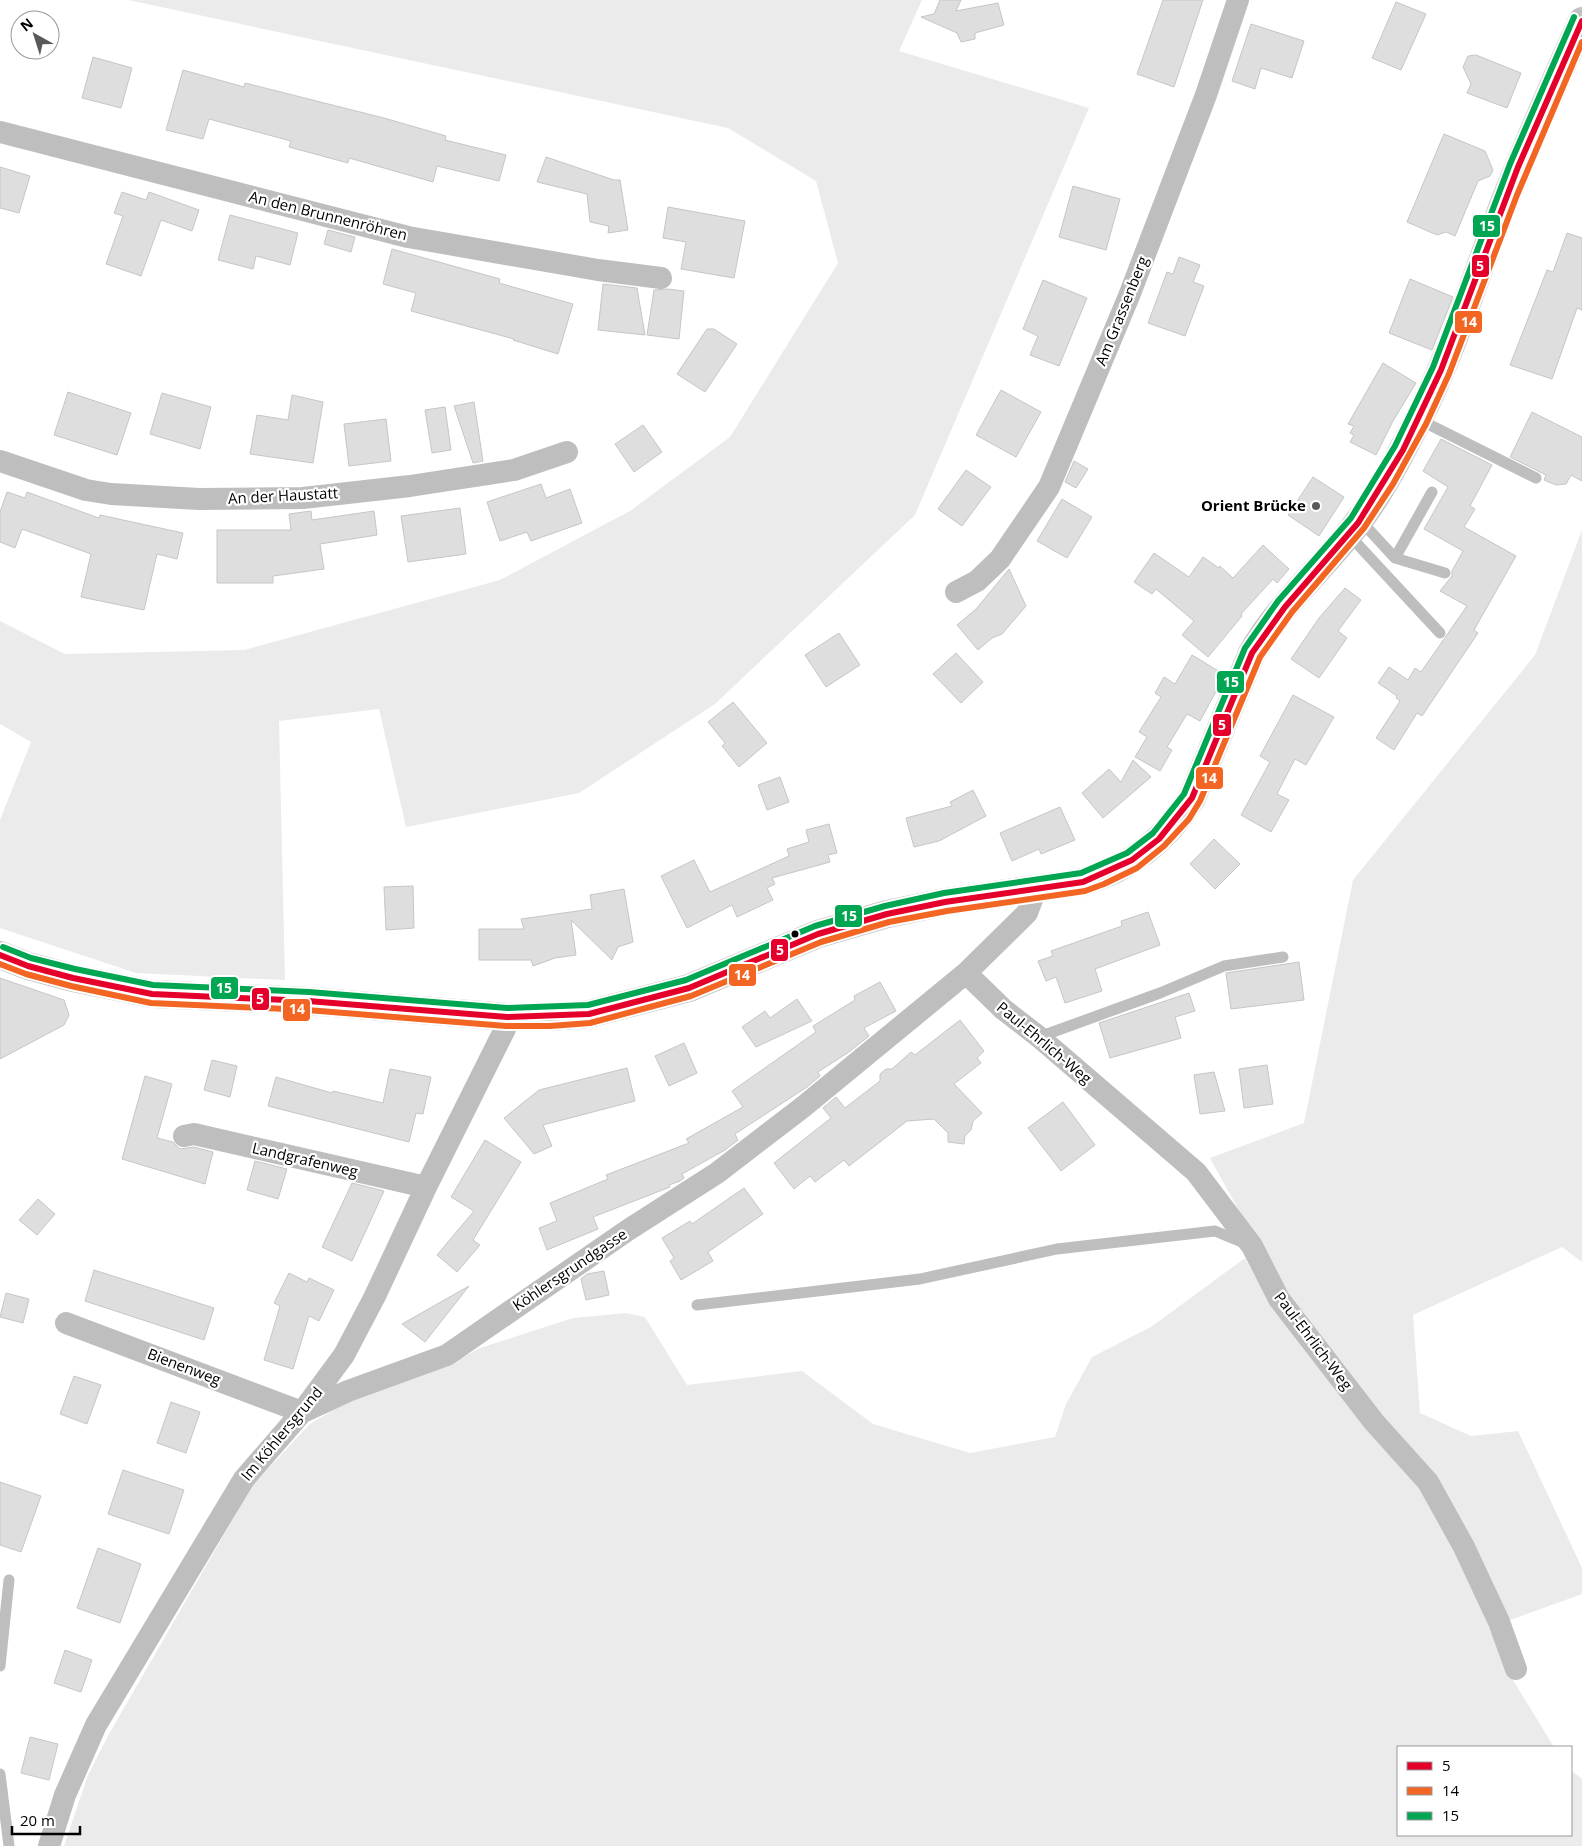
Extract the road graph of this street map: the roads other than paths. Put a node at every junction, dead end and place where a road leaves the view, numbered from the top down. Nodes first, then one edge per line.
1 (1238, 0) edge
2 (1582, 21) edge
3 (0, 132) edge
4 (662, 278) dead end
5 (1418, 419) junction
6 (567, 452) dead end
7 (0, 461) edge
8 (1536, 478) dead end
9 (1432, 492) dead end
10 (1354, 527) junction
11 (1395, 558) junction
12 (1445, 574) dead end
13 (956, 592) dead end
14 (1440, 633) dead end
15 (1036, 889) junction
16 (0, 954) edge
17 (1283, 958) dead end
18 (966, 973) junction
19 (507, 1017) junction
20 (1040, 1036) junction
21 (184, 1136) dead end
22 (426, 1187) junction
23 (1252, 1246) junction
24 (697, 1305) dead end
25 (66, 1322) dead end
26 (302, 1412) junction
27 (9, 1580) dead end
28 (0, 1666) edge
29 (1516, 1669) dead end
30 (0, 1774) edge
31 (9, 1846) edge
32 (49, 1846) edge

1 - 13 street, Am Grassenberg
2 - 5 main road
3 - 4 street, An den Brunnenröhren
5 - 8 lane
5 - 10 main road
6 - 7 street, An der Haustatt
9 - 11 lane
10 - 11 lane
10 - 14 lane
10 - 15 main road
11 - 12 lane
15 - 18 street, Köhlersgrundgasse
15 - 19 main road
16 - 19 main road
17 - 20 lane
18 - 20 street, Paul-Ehrlich-Weg
18 - 26 street, Köhlersgrundgasse
19 - 22 street, Im Köhlersgrund
20 - 23 street, Paul-Ehrlich-Weg
21 - 22 street, Landgrafenweg
22 - 26 street, Im Köhlersgrund
23 - 24 lane
23 - 29 street, Paul-Ehrlich-Weg
25 - 26 street, Bienenweg
26 - 32 street, Im Köhlersgrund
27 - 28 lane
30 - 31 lane

